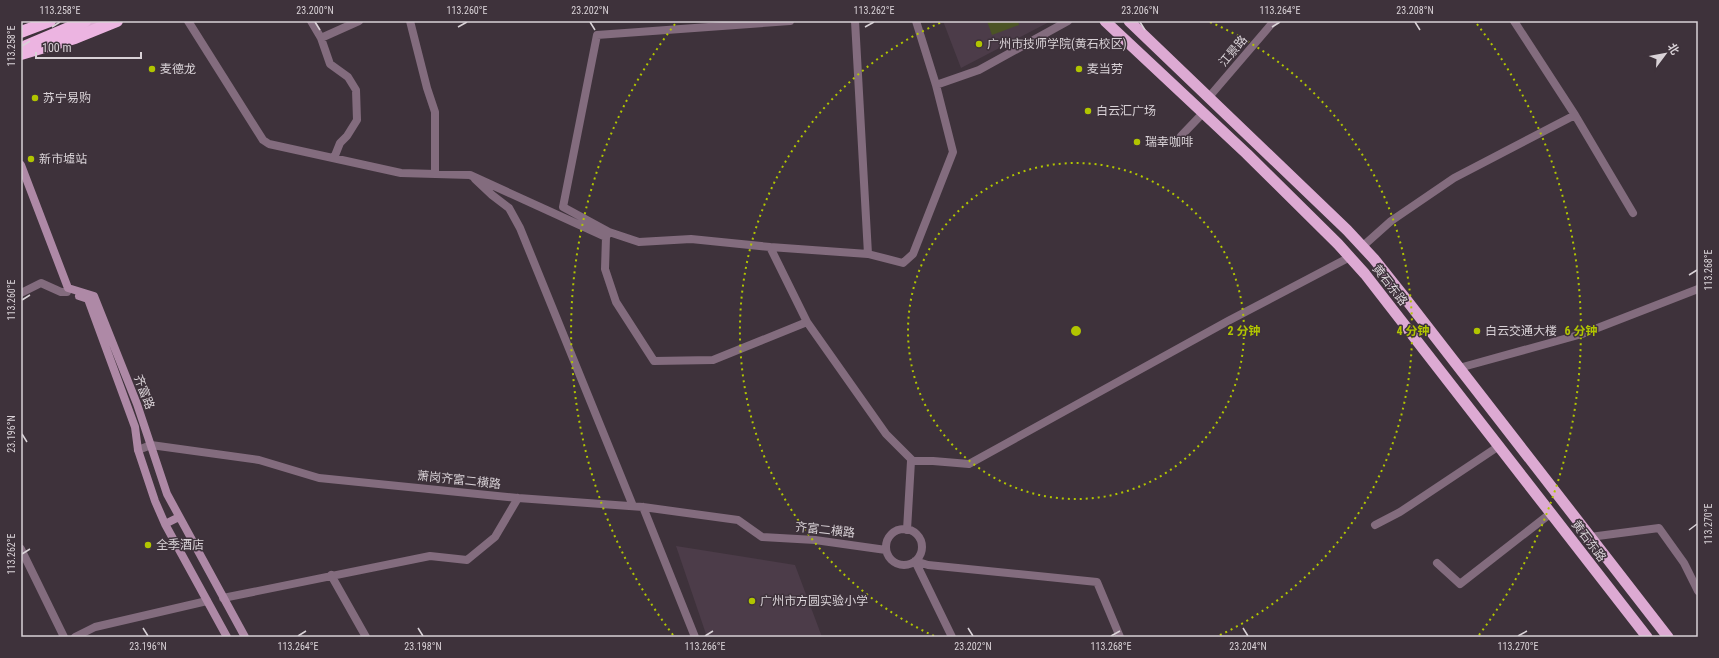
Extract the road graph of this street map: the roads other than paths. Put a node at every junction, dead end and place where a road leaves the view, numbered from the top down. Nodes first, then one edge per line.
1 (50, 21) edge
2 (85, 21) edge
3 (100, 21) edge
4 (117, 21) edge
5 (188, 21) edge
6 (311, 21) edge
7 (359, 21) edge
8 (410, 21) edge
9 (790, 21) edge
10 (855, 21) edge
11 (916, 21) edge
12 (1068, 21) edge
13 (1105, 21) edge
14 (1129, 21) edge
15 (1274, 21) edge
16 (1514, 21) edge
17 (36, 22) edge
18 (21, 27) edge
19 (21, 32) edge
20 (321, 38) junction
21 (21, 47) edge
22 (21, 54) edge
23 (936, 84) junction
24 (1209, 97) junction
25 (1203, 113) junction
26 (1575, 115) junction
27 (1181, 136) dead end
28 (334, 158) junction
29 (21, 165) edge
30 (21, 172) edge
31 (435, 174) junction
32 (470, 175) junction
33 (1634, 212) dead end
34 (607, 234) junction
35 (1363, 246) junction
36 (770, 247) junction
37 (868, 254) junction
38 (1350, 256) junction
39 (1698, 289) edge
40 (67, 290) junction
41 (21, 293) edge
42 (807, 322) junction
43 (1460, 368) junction
44 (152, 445) junction
45 (1499, 446) junction
46 (138, 450) junction
47 (913, 461) junction
48 (518, 498) junction
49 (633, 506) junction
50 (643, 507) junction
51 (1551, 513) junction
52 (179, 517) junction
53 (165, 524) junction
54 (1375, 525) dead end
55 (907, 530) junction
56 (762, 537) joint
57 (1590, 537) junction
58 (21, 549) edge
59 (886, 550) junction
60 (915, 561) junction
61 (1437, 563) dead end
62 (331, 575) junction
63 (1698, 591) edge
64 (223, 598) junction
65 (207, 601) junction
66 (64, 637) edge
67 (76, 637) edge
68 (227, 637) edge
69 (245, 637) edge
70 (366, 637) edge
71 (695, 637) edge
72 (952, 637) edge
73 (1120, 637) edge
74 (1647, 637) edge
75 (1668, 637) edge

1 - 19 highway
2 - 21 highway
3 - 22 highway
4 - 22 highway
5 - 28 street
6 - 20 street
7 - 20 street
8 - 31 street
9 - 34 street
10 - 37 street
11 - 23 street
12 - 23 street
13 - 25 highway, 黄石东路
14 - 24 highway, 黄石东路
15 - 24 street, 江景路
16 - 26 street
17 - 18 highway
20 - 28 street
23 - 37 street
24 - 35 highway, 黄石东路
25 - 27 street
25 - 38 highway, 黄石东路
26 - 33 street
26 - 35 street
28 - 31 street
29 - 40 main road
30 - 40 main road
31 - 32 street
32 - 34 street
32 - 49 street
34 - 36 street
34 - 42 street
35 - 43 highway, 黄石东路
36 - 37 street
36 - 42 street
38 - 45 highway, 黄石东路
38 - 47 street
39 - 43 street
40 - 41 street
40 - 44 main road, 齐富路
40 - 46 main road, 齐富路
42 - 47 street
43 - 57 highway, 黄石东路
44 - 46 street
44 - 48 street, 萧岗齐富二横路
44 - 52 main road, 齐富路
45 - 51 highway, 黄石东路
45 - 54 street
46 - 53 main road, 齐富路
47 - 55 street
48 - 49 street, 萧岗齐富二横路
48 - 62 street
49 - 50 street, 萧岗齐富二横路
50 - 56 street, 萧岗齐富二横路
50 - 71 street
51 - 61 street
51 - 74 highway, 黄石东路
52 - 53 main road
52 - 64 main road, 齐富路
53 - 65 main road, 齐富路
55 - 59 street
55 - 60 street
56 - 59 street, 齐富二横路
57 - 63 street
57 - 75 highway, 黄石东路
58 - 66 street
59 - 60 street
60 - 72 street
60 - 73 street
62 - 64 street
62 - 70 street
64 - 69 main road, 齐富路
65 - 67 street
65 - 68 main road, 齐富路

